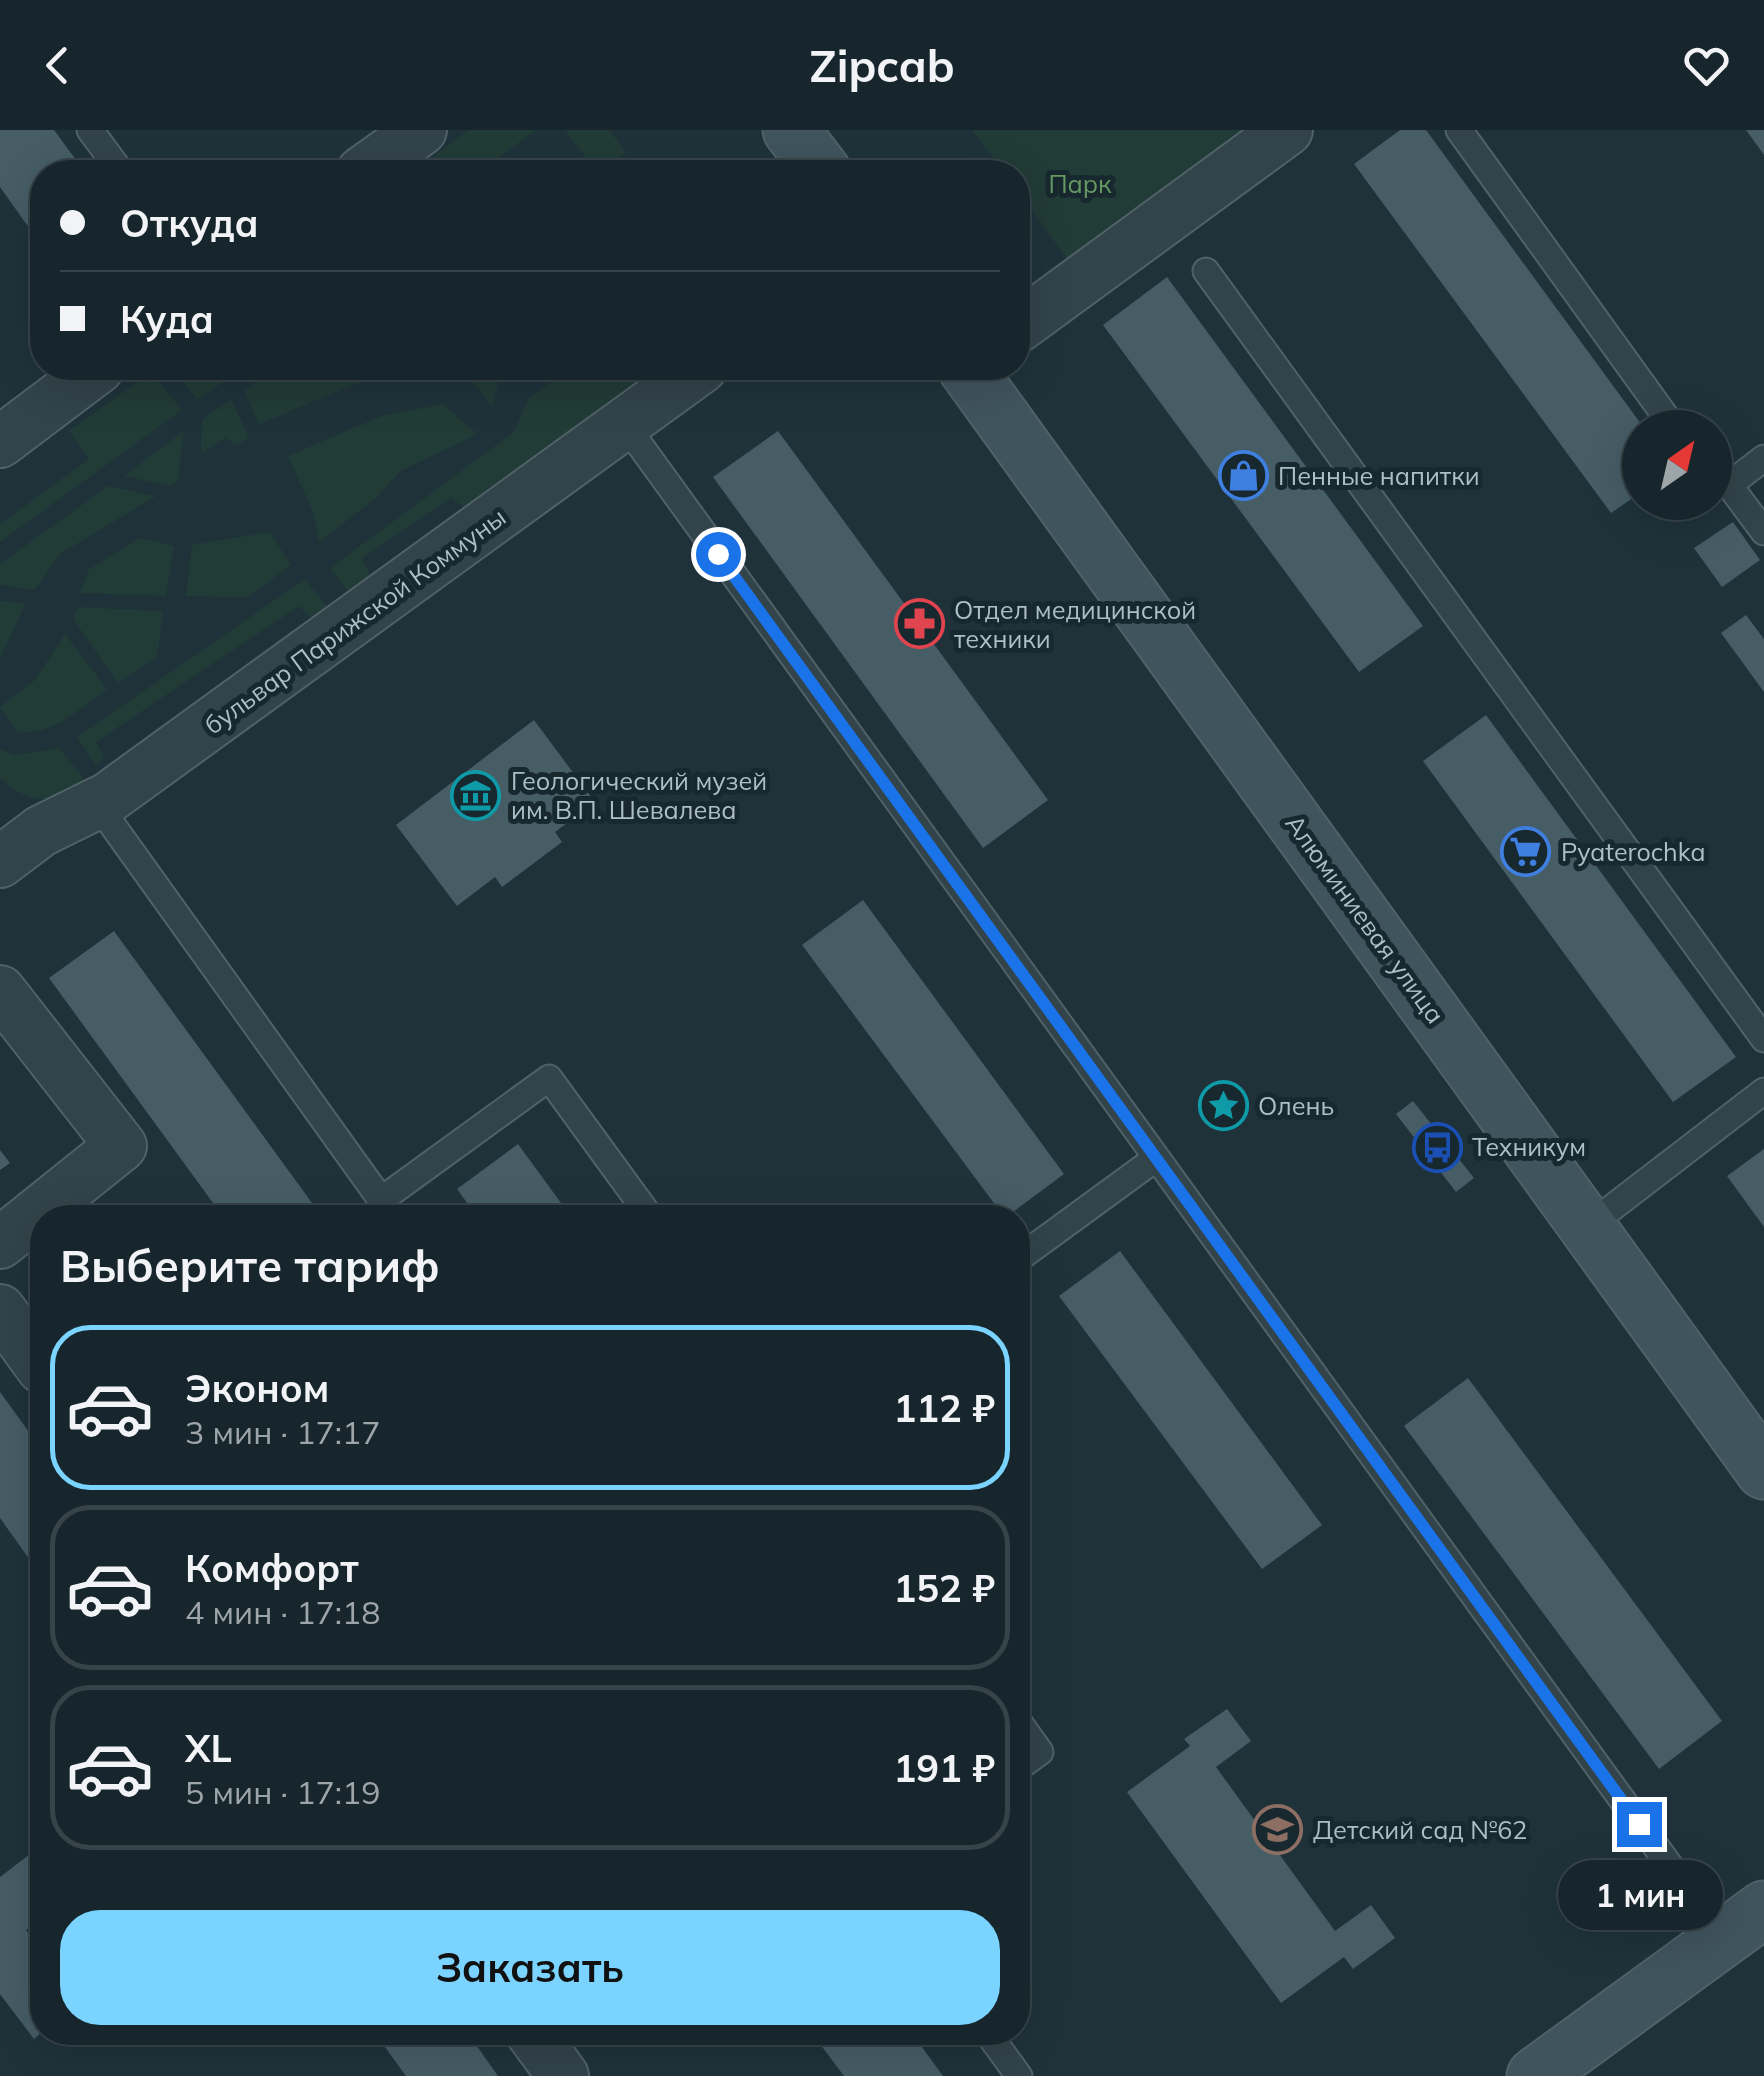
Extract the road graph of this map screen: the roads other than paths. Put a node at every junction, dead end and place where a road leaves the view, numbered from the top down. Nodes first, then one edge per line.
1 (90, 130) edge
2 (421, 130) edge
3 (791, 130) edge
4 (1286, 130) edge
5 (1459, 130) edge
6 (112, 160) edge
7 (379, 160) edge
8 (813, 160) edge
9 (1206, 271) dead end
10 (1030, 318) edge
11 (82, 380) edge
12 (685, 380) edge
13 (975, 380) edge
14 (1661, 410) edge
15 (626, 426) junction
16 (0, 442) edge
17 (1764, 458) edge
18 (1732, 475) edge
19 (1732, 492) edge
20 (1764, 532) edge
21 (98, 805) junction
22 (20, 824) edge
23 (0, 862) edge
24 (0, 992) edge
25 (1764, 1039) edge
26 (1764, 1092) edge
27 (1154, 1159) junction
28 (48, 1205) edge
29 (384, 1205) edge
30 (392, 1205) edge
31 (642, 1205) edge
32 (30, 1219) edge
33 (1587, 1227) junction
34 (0, 1243) edge
35 (1030, 1250) edge
36 (0, 1310) edge
37 (30, 1351) edge
38 (1764, 1471) edge
39 (1030, 1738) edge
40 (1030, 1759) edge
41 (1743, 1924) edge
42 (541, 2045) edge
43 (996, 2045) edge
44 (563, 2076) edge
45 (1019, 2076) edge
46 (1535, 2076) edge

1 - 6 lane
2 - 7 street
3 - 8 main road
4 - 10 street
5 - 14 lane
9 - 25 lane
11 - 16 street
12 - 15 street, бульвар Парижской Коммуны
13 - 33 main road, Алюминиевая улица
15 - 21 street, бульвар Парижской Коммуны
15 - 27 lane
17 - 18 lane
19 - 20 lane
21 - 22 street, бульвар Парижской Коммуны
21 - 29 lane
22 - 23 street, бульвар Парижской Коммуны
24 - 28 street
26 - 33 lane
27 - 35 lane
27 - 41 lane
30 - 31 lane
32 - 34 street
33 - 38 main road, Алюминиевая улица
36 - 37 street
39 - 40 lane
41 - 46 main road
42 - 44 street
43 - 45 lane

